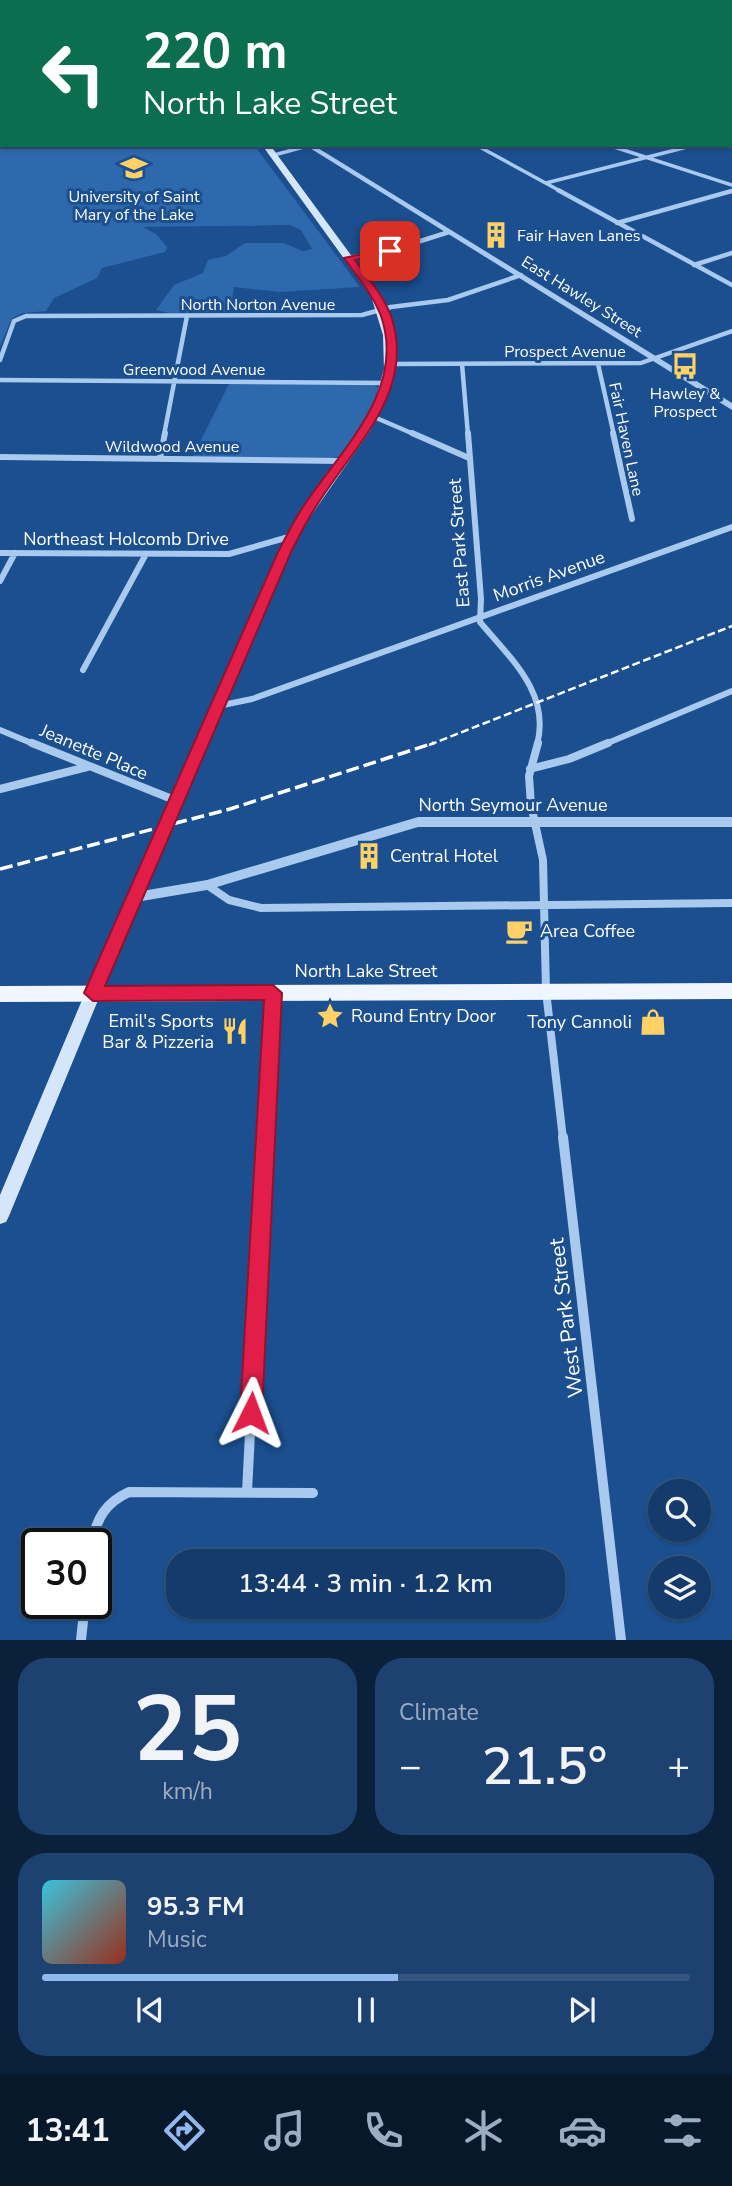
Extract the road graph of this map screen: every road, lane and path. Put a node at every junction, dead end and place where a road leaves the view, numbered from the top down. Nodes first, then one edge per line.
1 (268, 147) edge
2 (302, 147) edge
3 (312, 147) edge
4 (480, 147) edge
5 (614, 147) edge
6 (687, 147) edge
7 (274, 155) junction
8 (645, 158) junction
9 (545, 183) junction
10 (732, 185) edge
11 (732, 191) edge
12 (617, 223) junction
13 (449, 232) junction
14 (732, 253) edge
15 (349, 258) junction
16 (694, 265) junction
17 (521, 275) junction
18 (732, 285) edge
19 (383, 311) junction
20 (187, 316) junction
21 (732, 331) edge
22 (657, 359) junction
23 (0, 360) edge
24 (391, 364) junction
25 (462, 364) junction
26 (598, 364) junction
27 (0, 380) edge
28 (174, 381) junction
29 (388, 383) junction
30 (732, 407) edge
31 (374, 417) junction
32 (0, 457) edge
33 (160, 458) junction
34 (469, 458) junction
35 (343, 461) junction
36 (632, 519) dead end
37 (732, 527) edge
38 (292, 536) junction
39 (0, 553) edge
40 (15, 553) junction
41 (146, 554) junction
42 (0, 581) edge
43 (480, 615) junction
44 (83, 670) dead end
45 (732, 691) edge
46 (217, 706) junction
47 (0, 730) edge
48 (88, 766) junction
49 (530, 769) junction
50 (0, 789) edge
51 (177, 801) junction
52 (732, 822) edge
53 (536, 823) junction
54 (207, 885) junction
55 (136, 897) junction
56 (732, 903) edge
57 (543, 906) junction
58 (546, 991) junction
59 (732, 991) edge
60 (93, 993) junction
61 (273, 993) junction
62 (0, 994) edge
63 (0, 1216) edge
64 (247, 1492) junction
65 (313, 1493) dead end
66 (97, 1528) edge
67 (83, 1619) edge
68 (81, 1640) edge
69 (621, 1640) edge

1 - 7 main road
2 - 7 street
3 - 13 street, East Hawley Street
4 - 9 street
5 - 8 street
6 - 8 street
7 - 15 main road
8 - 9 street
8 - 10 street
9 - 12 street
11 - 12 street
12 - 16 street
13 - 15 street
13 - 17 street, East Hawley Street
14 - 16 street
15 - 19 main road
16 - 18 street
17 - 19 street, North Norton Avenue
17 - 22 street, East Hawley Street
19 - 20 street, North Norton Avenue
19 - 24 main road
20 - 23 street, North Norton Avenue
20 - 28 street
21 - 22 street, Prospect Avenue
22 - 26 street, Prospect Avenue
22 - 30 street, East Hawley Street
24 - 25 street, Prospect Avenue
24 - 29 main road
25 - 26 street, Prospect Avenue
25 - 34 street, East Park Street
26 - 36 street, Fair Haven Lane
27 - 28 street, Greenwood Avenue
28 - 29 street, Greenwood Avenue
28 - 33 street
29 - 31 main road
31 - 34 street
31 - 35 main road
32 - 33 street, Wildwood Avenue
33 - 35 street, Wildwood Avenue
34 - 43 street, East Park Street
35 - 38 main road
37 - 43 street, Morris Avenue
38 - 41 street, Northeast Holcomb Drive
38 - 46 main road
39 - 40 street, Northeast Holcomb Drive
40 - 41 street, Northeast Holcomb Drive
40 - 42 street
41 - 44 street
43 - 46 street, Morris Avenue
43 - 49 street, East Park Street
45 - 49 street
46 - 51 main road
47 - 48 street, Jeanette Place
48 - 50 street
48 - 51 street, Jeanette Place
49 - 53 street, East Park Street
51 - 55 main road
52 - 53 street, North Seymour Avenue
53 - 54 street, North Seymour Avenue
53 - 57 street, East Park Street
54 - 55 street, North Seymour Avenue
54 - 57 street
55 - 60 main road
56 - 57 street
57 - 58 street, East Park Street
58 - 59 main road, North Lake Street
58 - 61 main road, North Lake Street
58 - 69 street, West Park Street
60 - 61 main road, North Lake Street
60 - 62 main road, North Lake Street
60 - 63 main road
61 - 64 street
64 - 65 street
64 - 66 street
67 - 68 street

